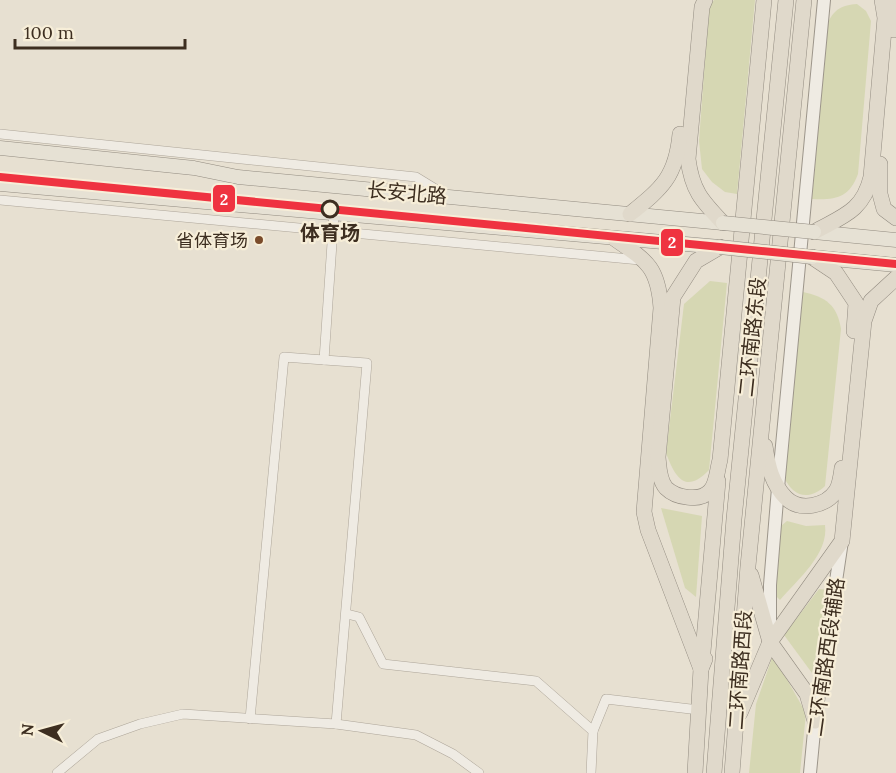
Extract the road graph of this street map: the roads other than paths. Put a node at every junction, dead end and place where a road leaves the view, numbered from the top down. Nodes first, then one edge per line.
1 (693, 0) edge
2 (705, 0) edge
3 (765, 0) edge
4 (786, 0) edge
5 (825, 0) edge
6 (882, 0) edge
7 (895, 0) edge
8 (808, 5) edge
9 (781, 45) junction
10 (0, 134) edge
11 (0, 148) edge
12 (0, 184) edge
13 (449, 197) junction
14 (0, 200) edge
15 (334, 214) junction
16 (630, 214) junction
17 (896, 218) edge
18 (723, 223) junction
19 (333, 230) junction
20 (814, 232) junction
21 (615, 239) junction
22 (896, 240) edge
23 (720, 247) junction
24 (812, 257) junction
25 (645, 260) junction
26 (896, 264) edge
27 (896, 278) edge
28 (324, 360) junction
29 (762, 421) junction
30 (720, 460) junction
31 (778, 488) junction
32 (843, 541) junction
33 (748, 566) junction
34 (727, 603) junction
35 (347, 614) junction
36 (770, 642) junction
37 (701, 669) junction
38 (699, 710) junction
39 (250, 719) junction
40 (815, 721) junction
41 (336, 724) junction
42 (735, 724) junction
43 (593, 731) junction
44 (57, 773) edge
45 (479, 773) edge
46 (591, 773) edge
47 (695, 773) edge
48 (714, 773) edge
49 (732, 773) edge
50 (810, 773) edge

1 - 16 highway
2 - 18 highway
3 - 9 highway
3 - 30 highway
4 - 9 highway, 二环南路东段
5 - 31 main road
6 - 20 highway
7 - 17 highway
8 - 29 highway, 二环南路东段
9 - 34 highway, 二环南路东段
10 - 13 street
11 - 13 main road, 长安北路
12 - 15 main road, 长安北路
13 - 16 main road, 长安北路
14 - 19 street
15 - 19 street
15 - 21 main road, 长安北路
16 - 18 main road, 长安北路
18 - 20 main road, 长安北路, bridge
19 - 25 street
19 - 28 street
20 - 22 main road, 长安北路
21 - 23 main road, 长安北路
21 - 25 highway
23 - 24 main road, 长安北路, bridge
23 - 30 highway
24 - 26 main road, 长安北路
24 - 31 highway
25 - 37 highway
27 - 32 highway
28 - 35 street
28 - 39 street
29 - 31 highway
29 - 33 highway, 二环南路东段
30 - 37 highway
31 - 36 main road
32 - 36 highway
32 - 40 main road, 二环南路西段辅路
33 - 36 highway
33 - 42 highway, 二环南路西段
34 - 37 highway
34 - 48 highway, 二环南路西段
35 - 41 street
35 - 43 street
36 - 40 highway
36 - 42 highway
37 - 38 highway
38 - 43 street
38 - 47 highway
39 - 41 street
39 - 44 street
40 - 50 main road, 二环南路西段辅路
41 - 45 street
42 - 49 highway, 二环南路西段
43 - 46 street

